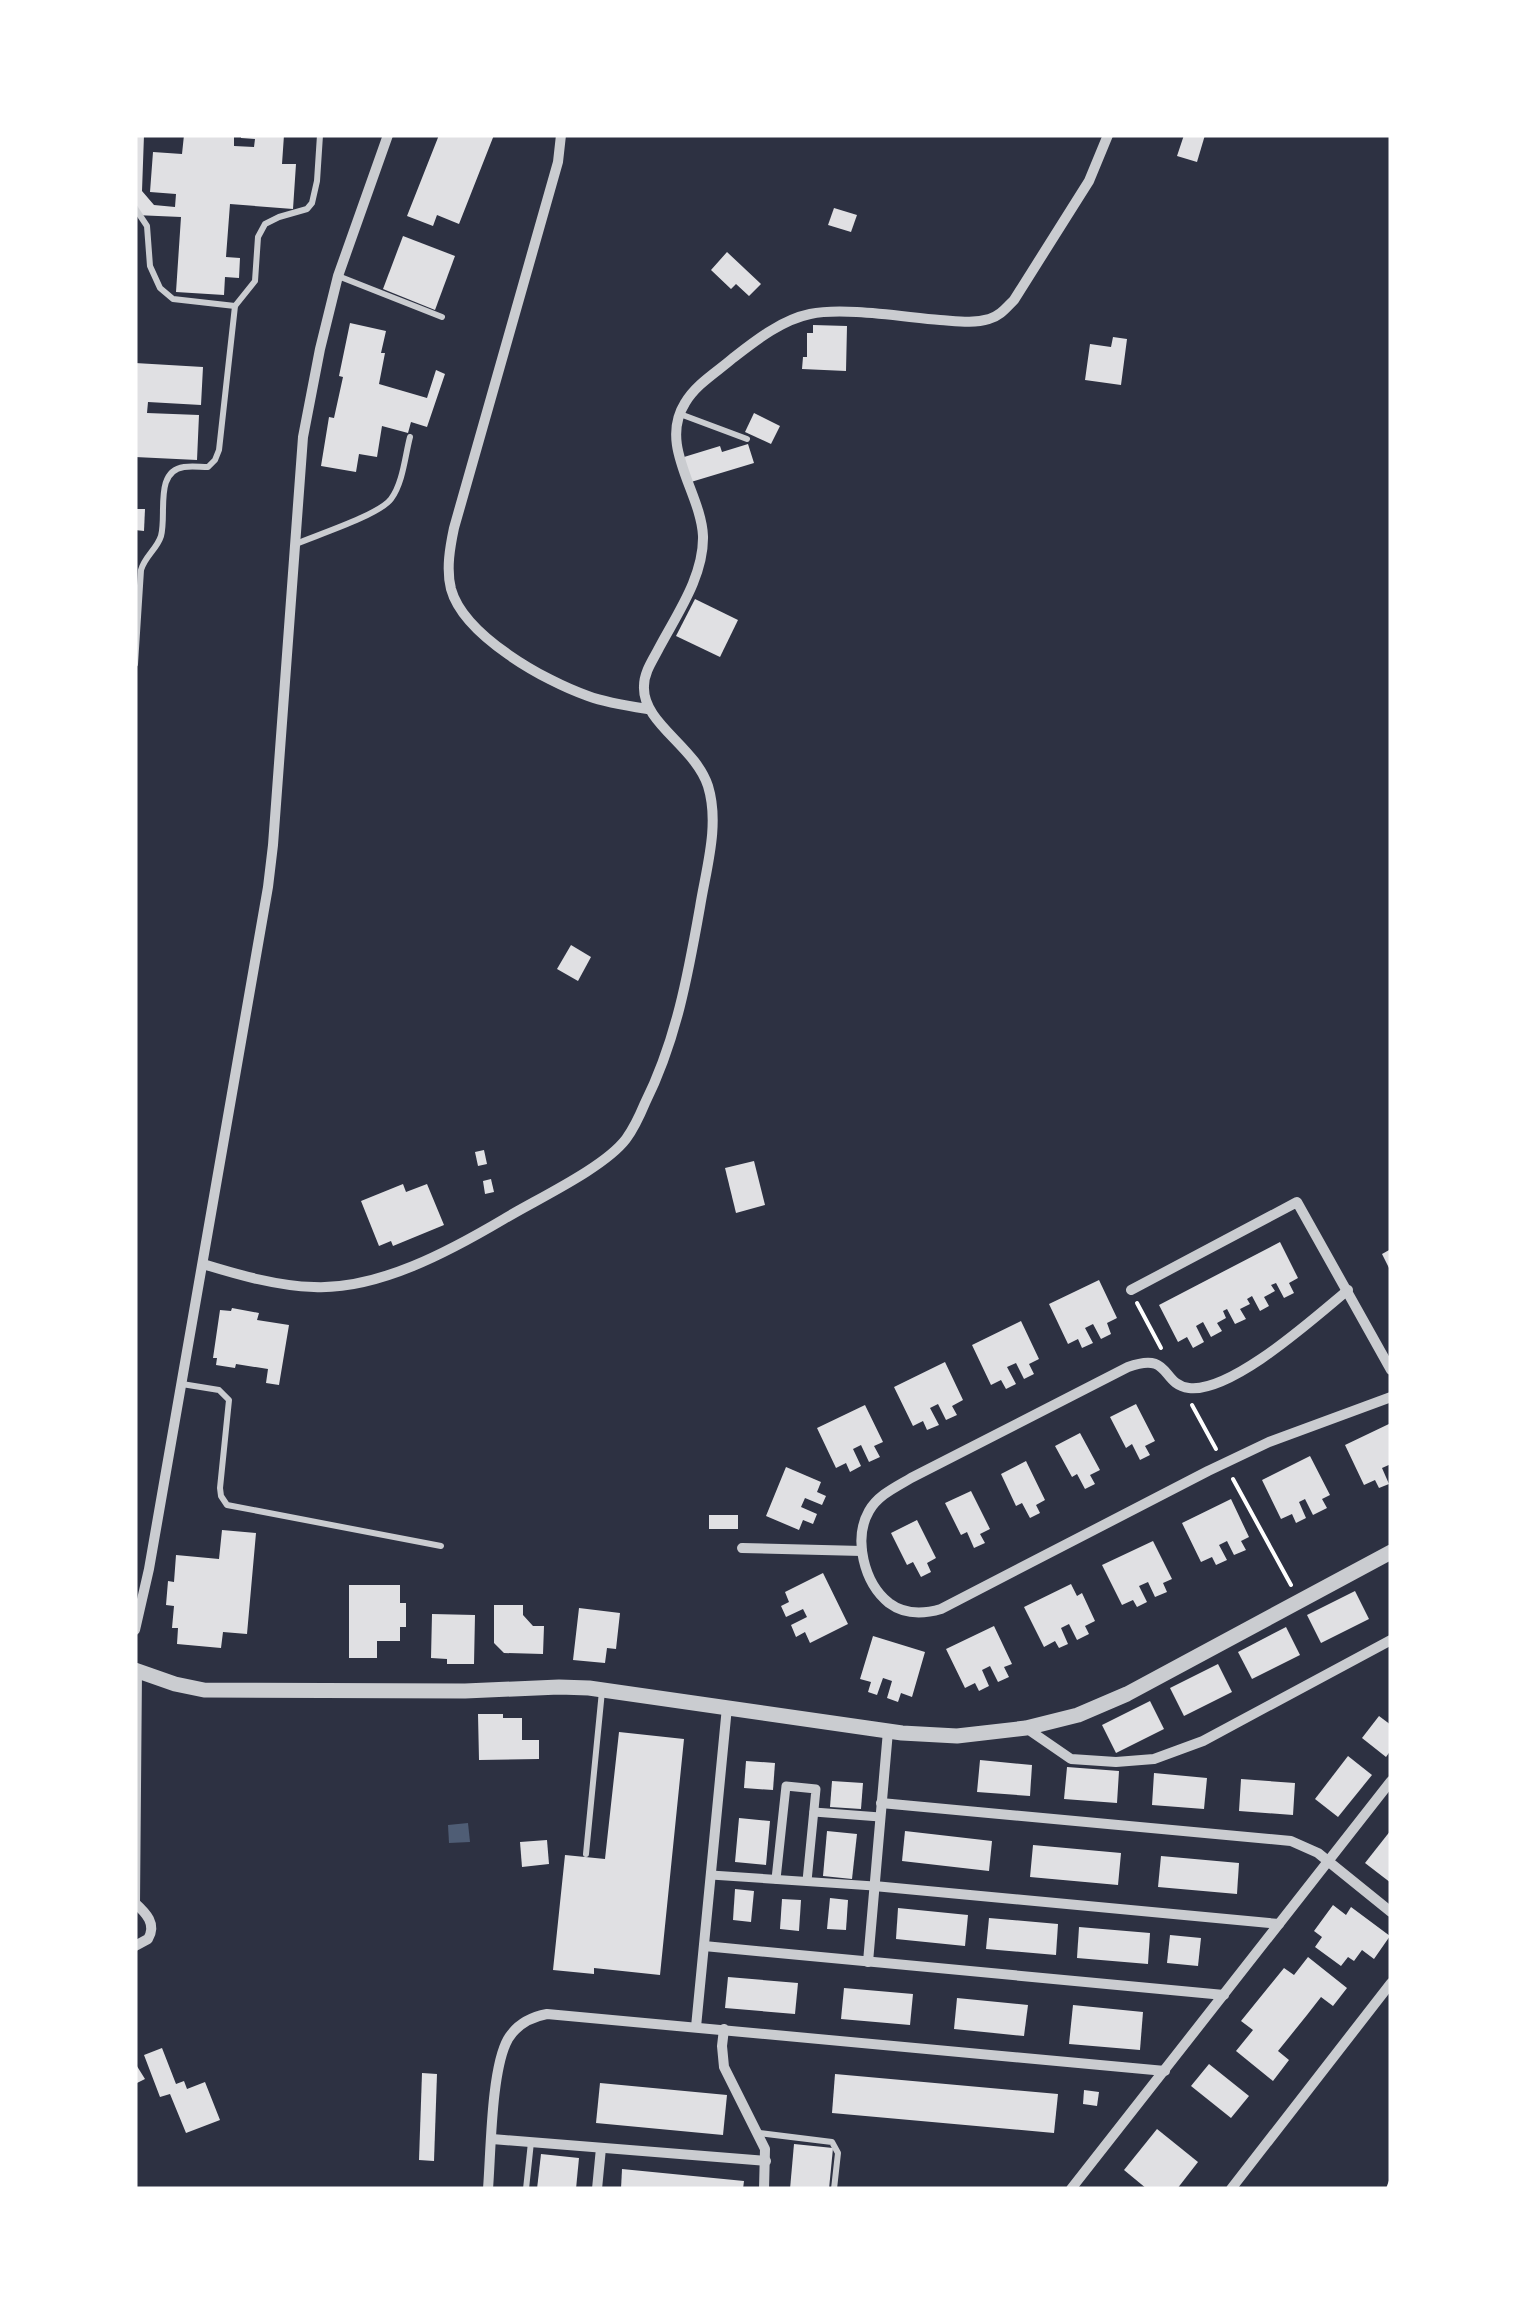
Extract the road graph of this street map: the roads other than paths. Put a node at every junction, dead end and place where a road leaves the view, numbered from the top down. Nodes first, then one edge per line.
1 (320, 135) edge
2 (388, 135) edge
3 (561, 135) edge
4 (1108, 135) edge
5 (135, 208) edge
6 (338, 276) junction
7 (236, 306) junction
8 (442, 317) dead end
9 (680, 414) junction
10 (410, 436) dead end
11 (747, 439) dead end
12 (294, 544) junction
13 (135, 551) edge
14 (150, 551) junction
15 (135, 664) edge
16 (648, 709) junction
17 (203, 1264) junction
18 (1130, 1290) road end
19 (1348, 1290) junction
20 (1391, 1370) edge
21 (182, 1384) junction
22 (1391, 1397) edge
23 (442, 1546) dead end
24 (742, 1548) dead end
25 (862, 1551) junction
26 (1391, 1552) edge
27 (135, 1630) edge
28 (1391, 1640) edge
29 (136, 1671) edge
30 (602, 1689) junction
31 (727, 1707) junction
32 (1026, 1728) junction
33 (888, 1731) junction
34 (1391, 1781) edge
35 (881, 1803) junction
36 (814, 1812) junction
37 (880, 1817) junction
38 (586, 1854) dead end
39 (1328, 1861) junction
40 (711, 1875) junction
41 (776, 1879) junction
42 (806, 1881) junction
43 (874, 1886) junction
44 (135, 1903) edge
45 (1391, 1912) edge
46 (1279, 1924) junction
47 (135, 1946) edge
48 (704, 1946) junction
49 (868, 1962) junction
50 (1391, 1982) edge
51 (1224, 1995) junction
52 (696, 2027) junction
53 (724, 2029) junction
54 (1165, 2071) junction
55 (758, 2133) junction
56 (492, 2139) junction
57 (531, 2142) junction
58 (601, 2148) junction
59 (766, 2161) junction
60 (488, 2189) edge
61 (526, 2189) edge
62 (597, 2189) edge
63 (764, 2189) edge
64 (834, 2189) edge
65 (1072, 2189) edge
66 (1230, 2189) edge

1 - 7 lane
2 - 6 street
3 - 16 street
4 - 9 street
5 - 7 lane
6 - 8 lane
6 - 12 street
7 - 14 lane
9 - 11 lane
9 - 16 street
10 - 12 lane
12 - 17 street
13 - 14 lane
14 - 15 lane
16 - 17 street
17 - 21 street
18 - 19 street
19 - 20 street
19 - 25 street
21 - 23 lane
21 - 27 street
22 - 25 street
24 - 25 street
26 - 32 street
28 - 32 street
29 - 30 street
29 - 44 street
30 - 31 street
30 - 38 lane
31 - 33 street
31 - 40 street
32 - 33 street
33 - 35 street
34 - 39 street
35 - 37 street
35 - 39 street
36 - 37 street
36 - 41 street
36 - 42 street
37 - 43 street
39 - 45 street
39 - 46 street
40 - 41 street
40 - 48 street
41 - 42 street
42 - 43 street
43 - 46 street
43 - 49 street
44 - 47 street
46 - 51 street
48 - 49 street
48 - 52 street
49 - 51 street
50 - 66 street
51 - 54 street
52 - 53 street
52 - 56 street
53 - 54 street
53 - 55 street
54 - 65 street
55 - 59 street
55 - 64 lane
56 - 57 street
56 - 60 street
57 - 58 street
57 - 61 lane
58 - 59 street
58 - 62 street
59 - 63 street

